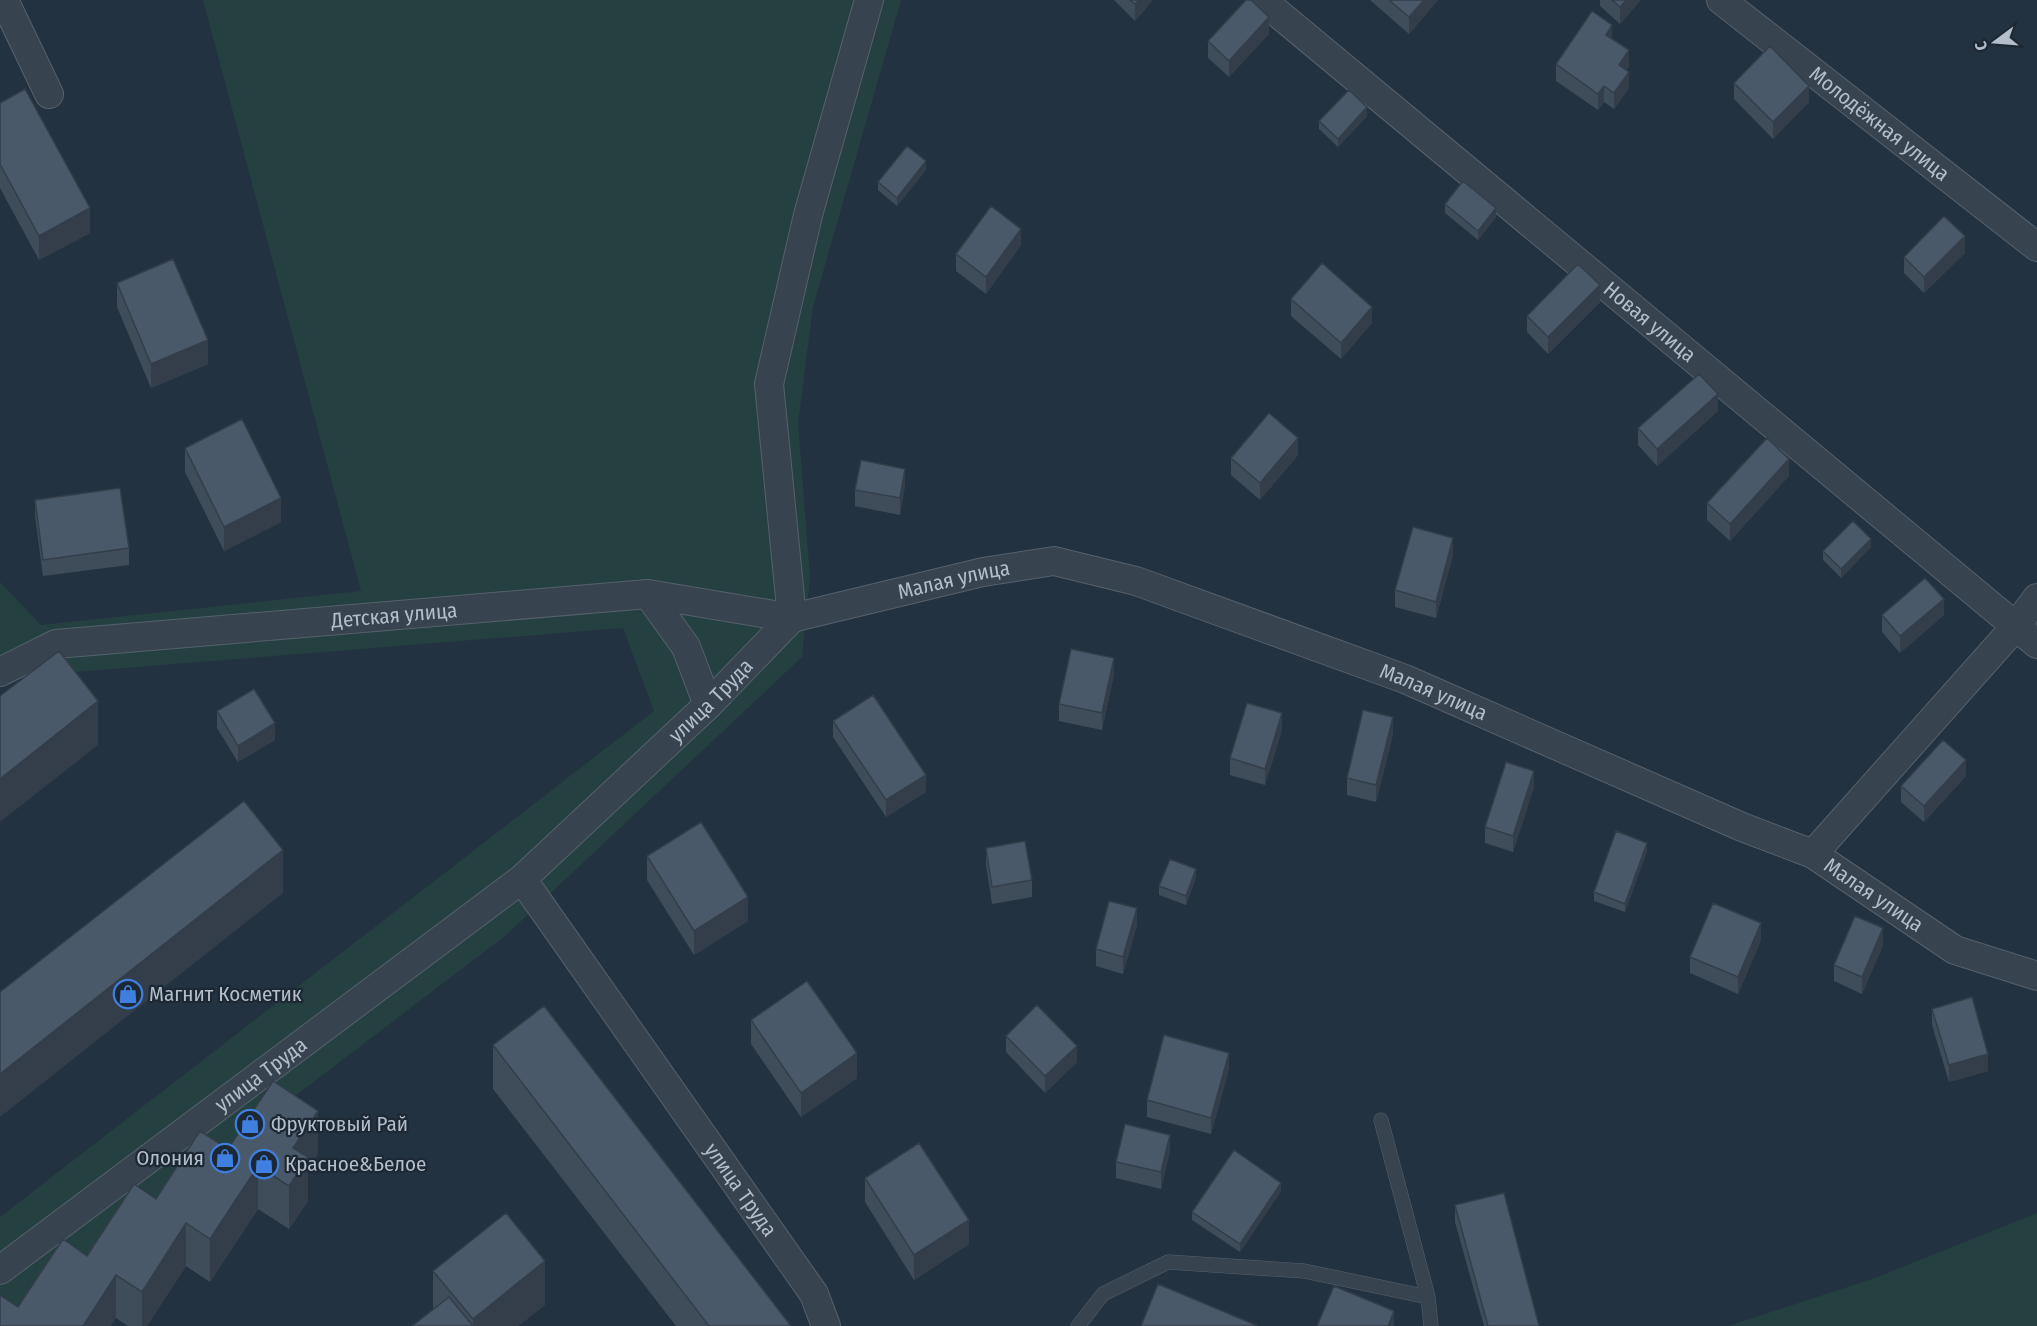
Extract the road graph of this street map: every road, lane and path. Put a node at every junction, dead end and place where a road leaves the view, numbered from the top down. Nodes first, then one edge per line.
1 (4, 0) edge
2 (869, 0) edge
3 (1262, 0) edge
4 (1721, 0) edge
5 (49, 94) dead end
6 (2037, 247) edge
7 (648, 594) junction
8 (2037, 598) edge
9 (792, 618) junction
10 (2026, 635) edge
11 (0, 672) edge
12 (708, 705) junction
13 (1813, 854) junction
14 (522, 879) junction
15 (2037, 975) edge
16 (1381, 1120) dead end
17 (0, 1270) edge
18 (1428, 1297) junction
19 (826, 1326) edge
20 (1078, 1326) edge
21 (1431, 1326) edge

1 - 5 street
2 - 9 street
3 - 10 street, Новая улица
4 - 6 street, Молодёжная улица
7 - 9 street, Детская улица
7 - 11 street, Детская улица
7 - 12 street
8 - 10 street
9 - 12 street, улица Труда
9 - 13 street, Малая улица
10 - 13 street
12 - 14 street, улица Труда
13 - 15 street, Малая улица
14 - 17 street, улица Труда
14 - 19 street, улица Труда
16 - 18 lane
18 - 20 lane
18 - 21 lane

